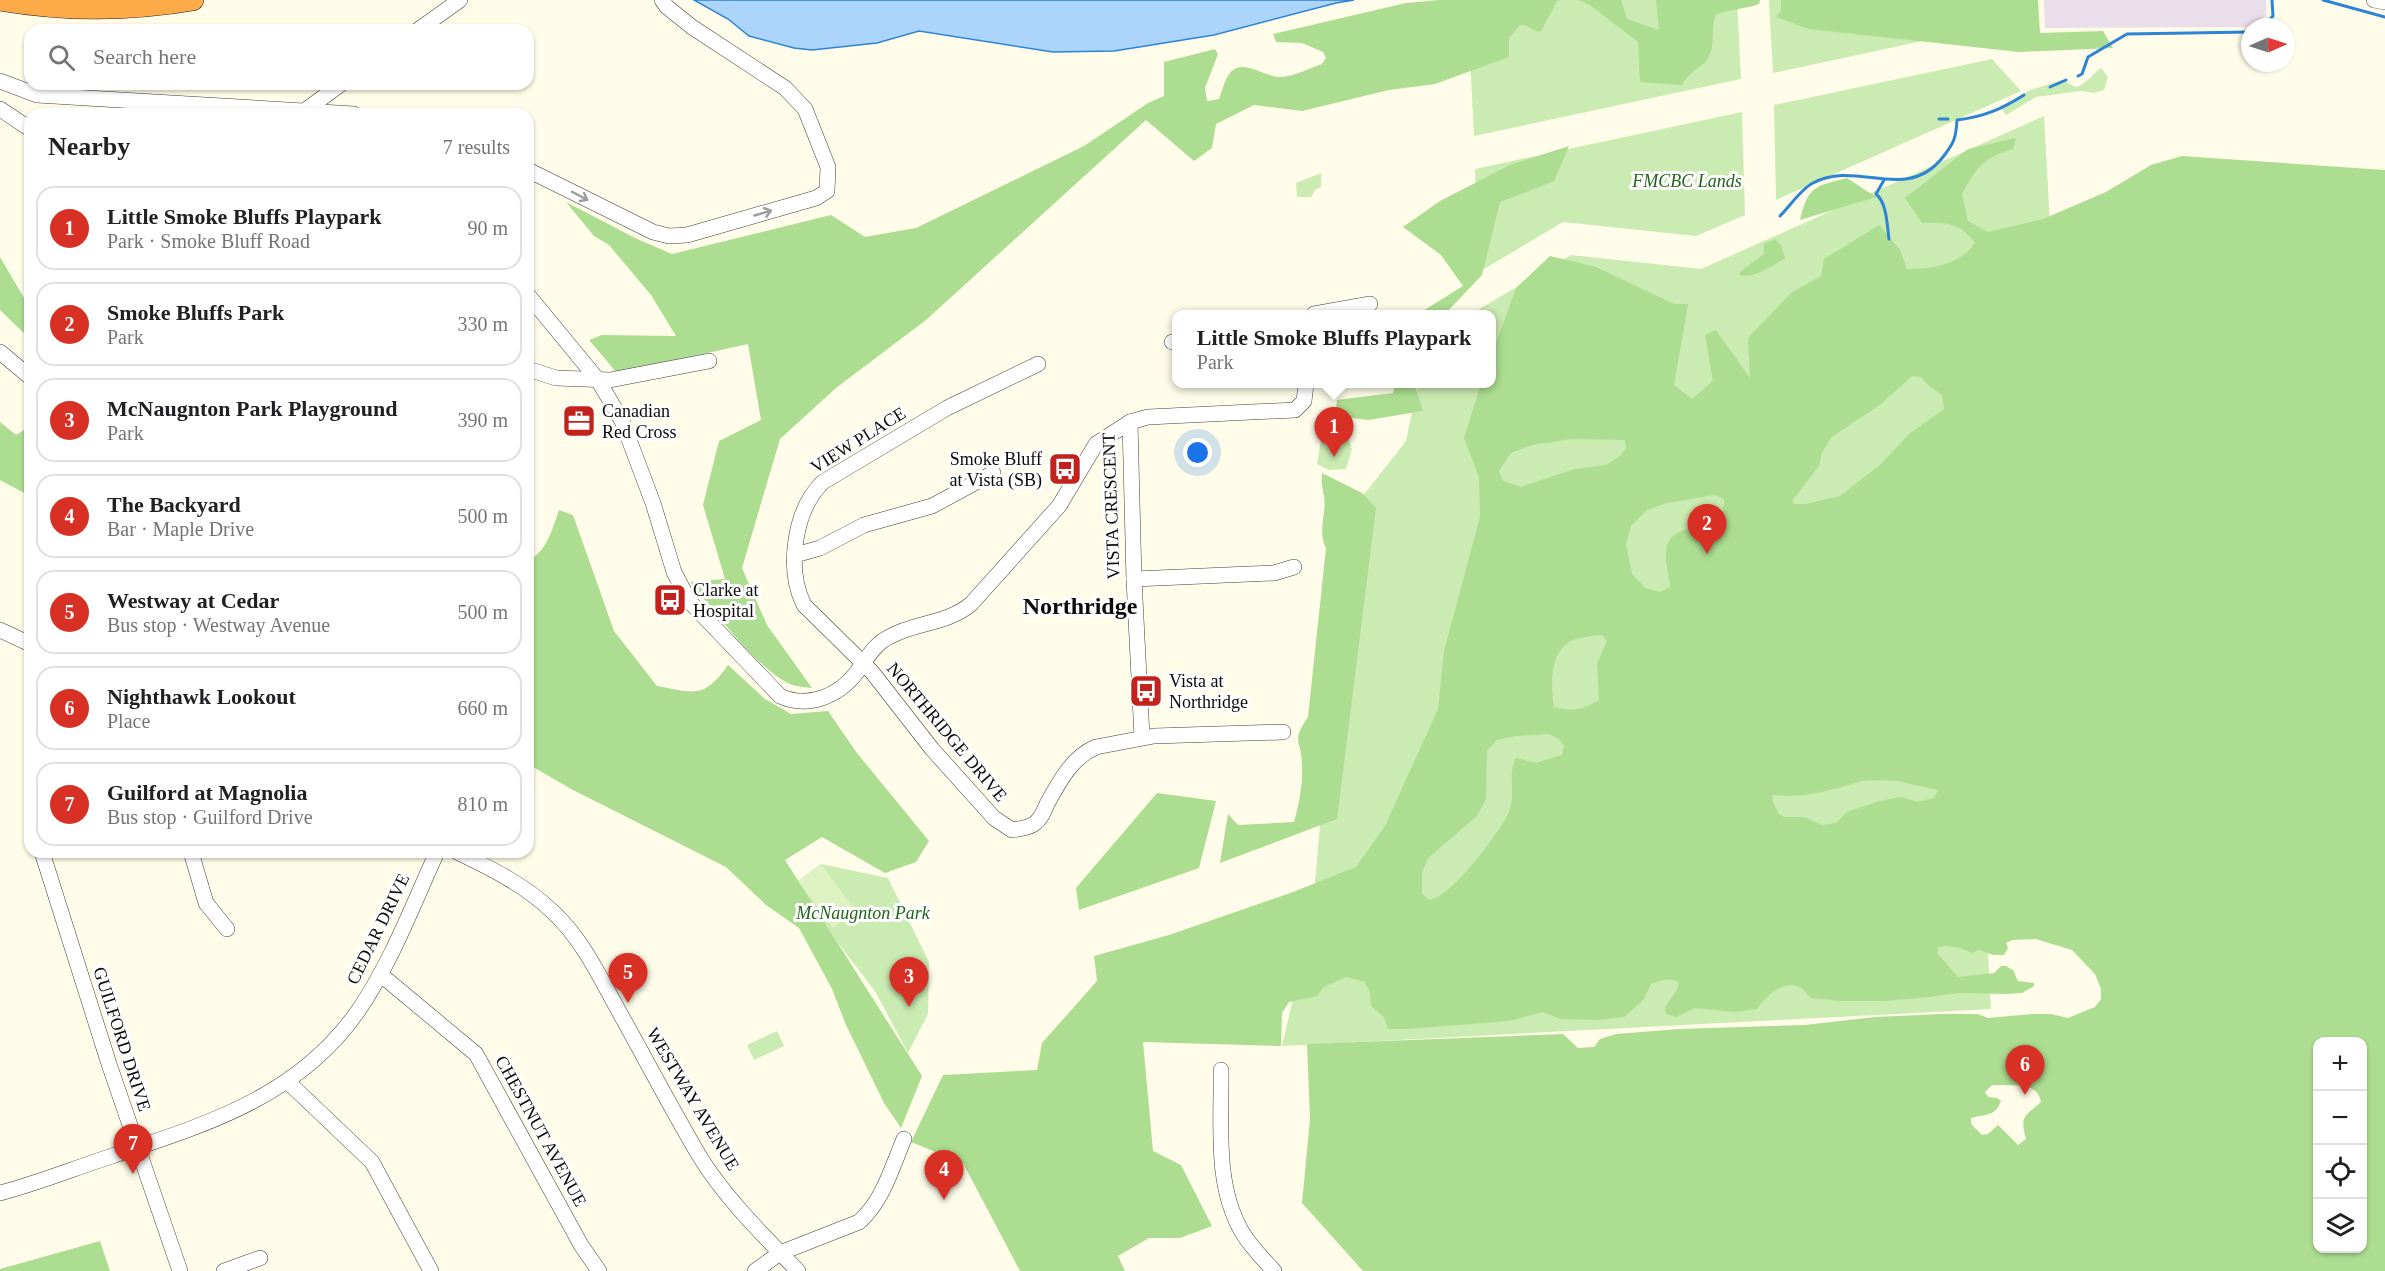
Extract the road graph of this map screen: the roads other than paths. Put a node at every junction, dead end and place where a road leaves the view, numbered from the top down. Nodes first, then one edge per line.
1 (0, 0) edge
2 (193, 0) edge
3 (460, 0) edge
4 (662, 0) edge
5 (2374, 0) edge
6 (165, 2) edge
7 (2385, 3) edge
8 (426, 24) edge
9 (0, 81) edge
10 (333, 90) edge
11 (253, 108) edge
12 (307, 108) edge
13 (0, 109) edge
14 (24, 125) edge
15 (534, 173) edge
16 (534, 302) edge
17 (1370, 304) dead end
18 (1339, 310) edge
19 (0, 352) edge
20 (710, 361) dead end
21 (1038, 364) dead end
22 (534, 371) edge
23 (24, 372) edge
24 (598, 380) junction
25 (1306, 388) edge
26 (1130, 422) junction
27 (993, 473) dead end
28 (795, 555) junction
29 (1294, 567) dead end
30 (1134, 579) junction
31 (0, 630) edge
32 (24, 641) edge
33 (863, 663) junction
34 (1283, 732) dead end
35 (1142, 737) junction
36 (44, 858) edge
37 (193, 858) edge
38 (434, 858) edge
39 (469, 858) edge
40 (227, 929) dead end
41 (380, 974) junction
42 (1221, 1070) dead end
43 (288, 1082) junction
44 (904, 1138) dead end
45 (137, 1148) junction
46 (0, 1193) edge
47 (780, 1253) junction
48 (260, 1258) dead end
49 (180, 1271) edge
50 (224, 1271) edge
51 (431, 1271) edge
52 (600, 1271) edge
53 (755, 1271) edge
54 (798, 1271) edge
55 (1274, 1271) edge

1 - 6 highway
2 - 6 highway
3 - 8 street
15 -> 4 street
5 - 7 street
9 - 11 street
10 - 12 street
13 - 14 street
16 - 24 street, VISTA CRESCENT
17 - 18 street
19 - 23 street
20 - 24 street
21 - 28 street, VIEW PLACE
22 - 24 street
24 - 33 street, VISTA CRESCENT
25 - 26 street
26 - 30 street, VISTA CRESCENT
26 - 33 street, VISTA CRESCENT
27 - 28 street
28 - 33 street, VIEW PLACE
29 - 30 street
30 - 35 street, VISTA CRESCENT
31 - 32 street
33 - 35 street, NORTHRIDGE DRIVE
34 - 35 street, NORTHRIDGE DRIVE
36 - 45 street, GUILFORD DRIVE
37 - 40 street
38 - 41 street, CEDAR DRIVE
39 - 47 street, WESTWAY AVENUE
41 - 43 street, CEDAR DRIVE
41 - 52 street, CHESTNUT AVENUE
42 - 55 street
43 - 45 street, CEDAR DRIVE
43 - 51 street
44 - 47 street
45 - 46 street, CEDAR DRIVE
45 - 49 street, GUILFORD DRIVE
47 - 53 street
47 - 54 street, WESTWAY AVENUE
48 - 50 street

